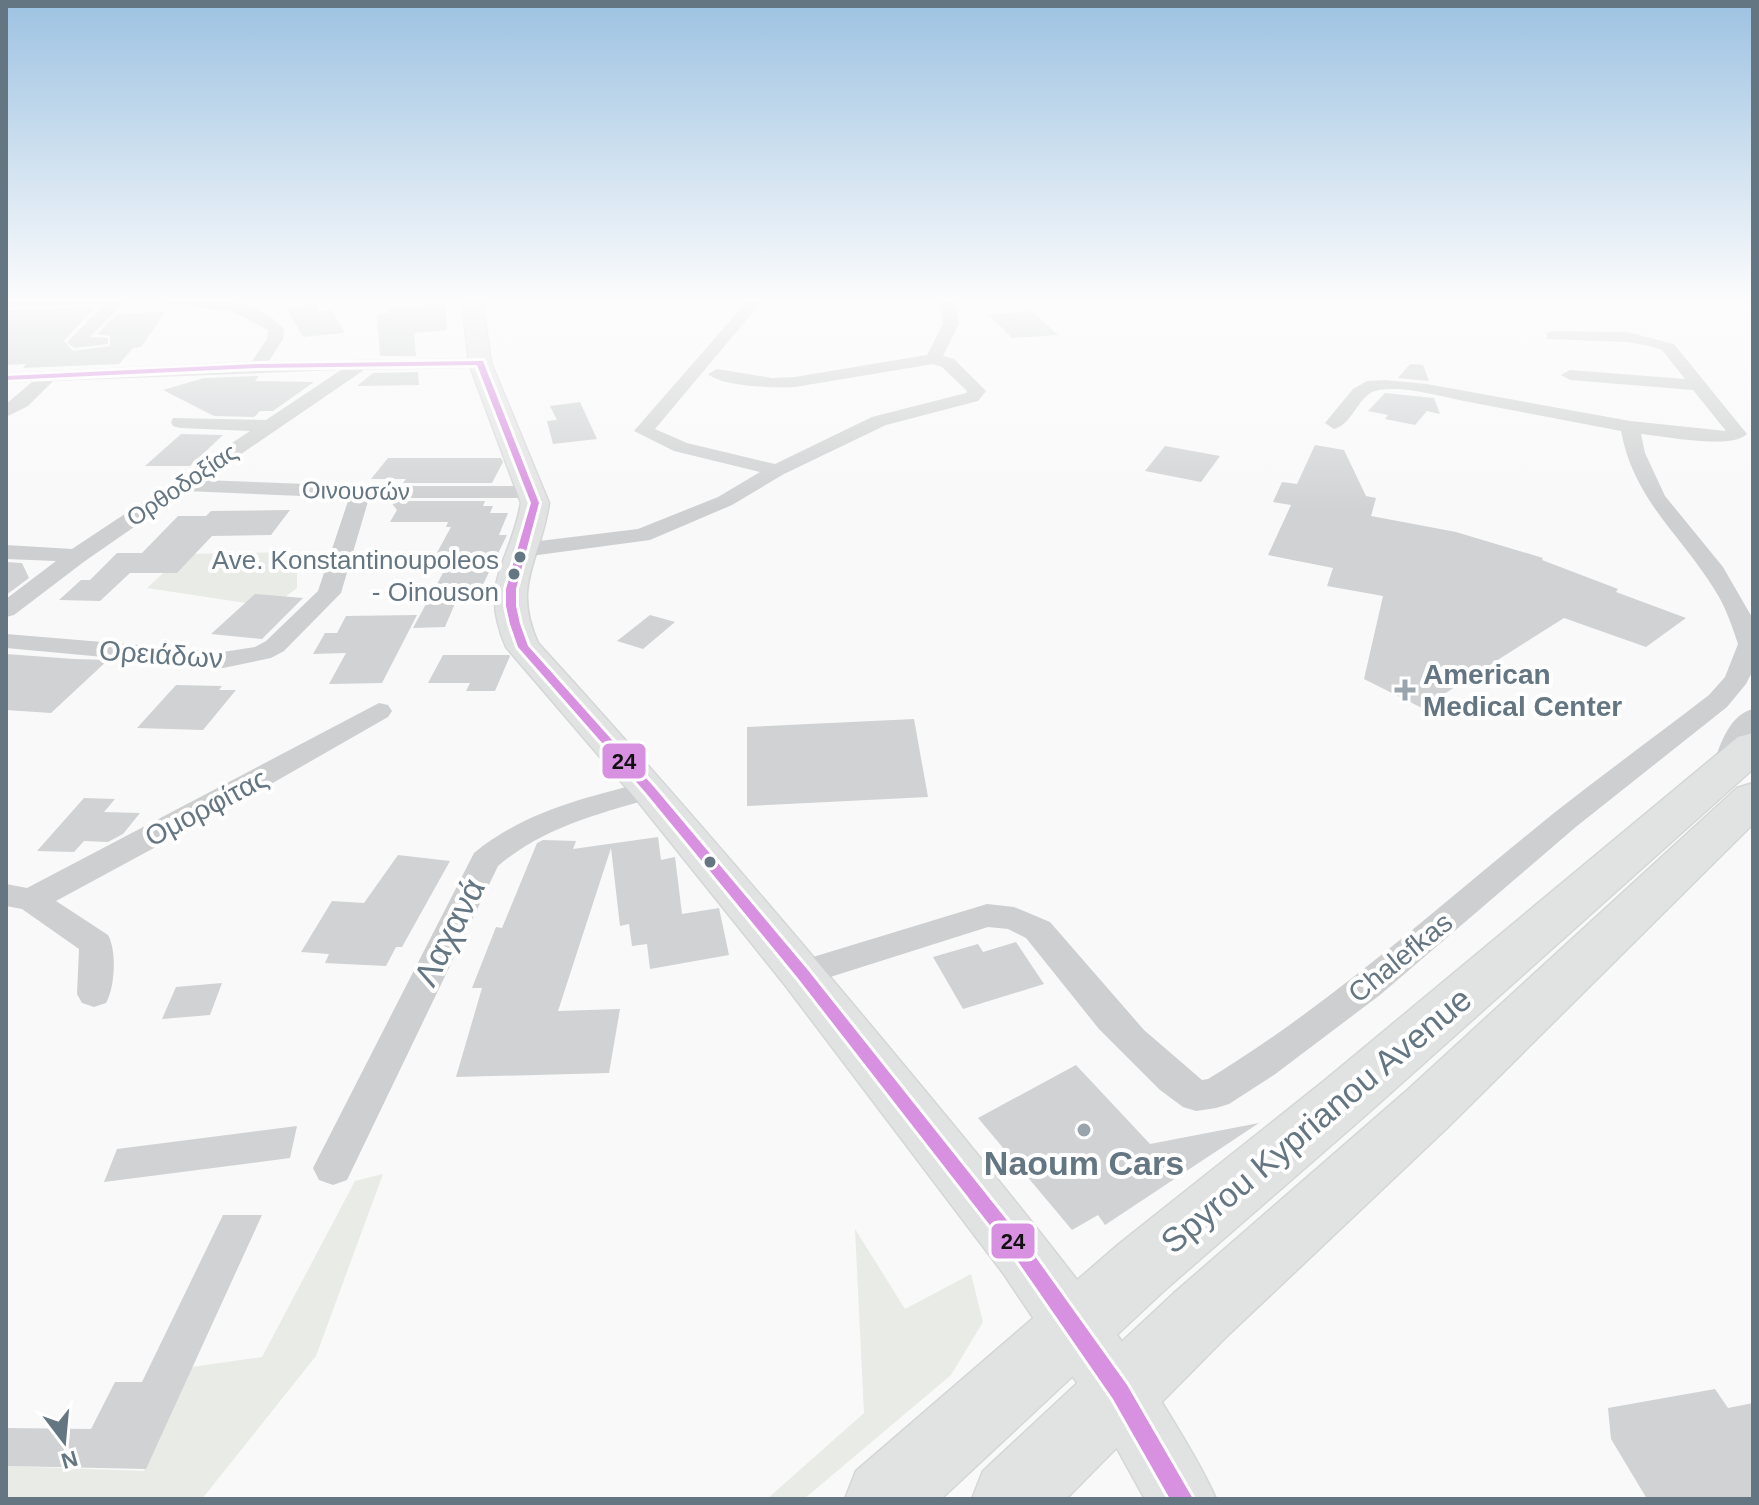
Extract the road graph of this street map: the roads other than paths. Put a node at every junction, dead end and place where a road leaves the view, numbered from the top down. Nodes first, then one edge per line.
1 (189, 369) edge
2 (354, 369) edge
3 (482, 369) edge
4 (696, 369) edge
5 (872, 369) edge
6 (954, 369) edge
7 (1686, 369) edge
8 (717, 374) dead end
9 (1570, 375) dead end
10 (48, 376) junction
11 (6, 378) edge
12 (1698, 385) junction
13 (6, 412) edge
14 (180, 422) dead end
15 (1334, 423) dead end
16 (269, 426) junction
17 (1630, 427) junction
18 (777, 470) junction
19 (182, 485) junction
20 (361, 492) junction
21 (531, 492) junction
22 (523, 550) junction
23 (6, 552) edge
24 (77, 556) junction
25 (6, 610) edge
26 (6, 641) edge
27 (1752, 644) edge
28 (379, 711) dead end
29 (1753, 717) edge
30 (1744, 772) edge
31 (650, 790) junction
32 (19, 898) edge
33 (802, 973) junction
34 (94, 994) dead end
35 (333, 1168) dead end
36 (1076, 1327) junction
37 (1120, 1392) junction
38 (884, 1499) edge
39 (1011, 1499) edge
40 (1182, 1499) edge

1 - 10 street
2 - 16 street, Ορθοδοξίας
3 - 21 street
4 - 18 street
5 - 8 street
6 - 18 street
7 - 12 street
9 - 12 street
10 - 11 street
10 - 13 street
12 - 17 street
14 - 16 street
15 - 17 street
16 - 19 street, Ορθοδοξίας
17 - 27 street, Chalefkas
18 - 22 street
19 - 20 street, Οινουσών
19 - 24 street, Ορθοδοξίας
20 - 21 street, Οινουσών
20 - 26 street, Ορειάδων
21 - 22 street
22 - 31 street
23 - 24 street
24 - 25 street, Ορθοδοξίας
27 - 33 street, Chalefkas
28 - 32 street, Ομορφίτας
29 - 30 street
30 - 36 main road, Spyrou Kyprianou Avenue
30 - 37 main road, Spyrou Kyprianou Avenue
31 - 33 street
31 - 35 street, Λαχανά
32 - 34 street, Ομορφίτας
33 - 36 street
36 - 37 street
36 - 38 main road, Spyrou Kyprianou Avenue
37 - 39 main road, Spyrou Kyprianou Avenue
37 - 40 street

